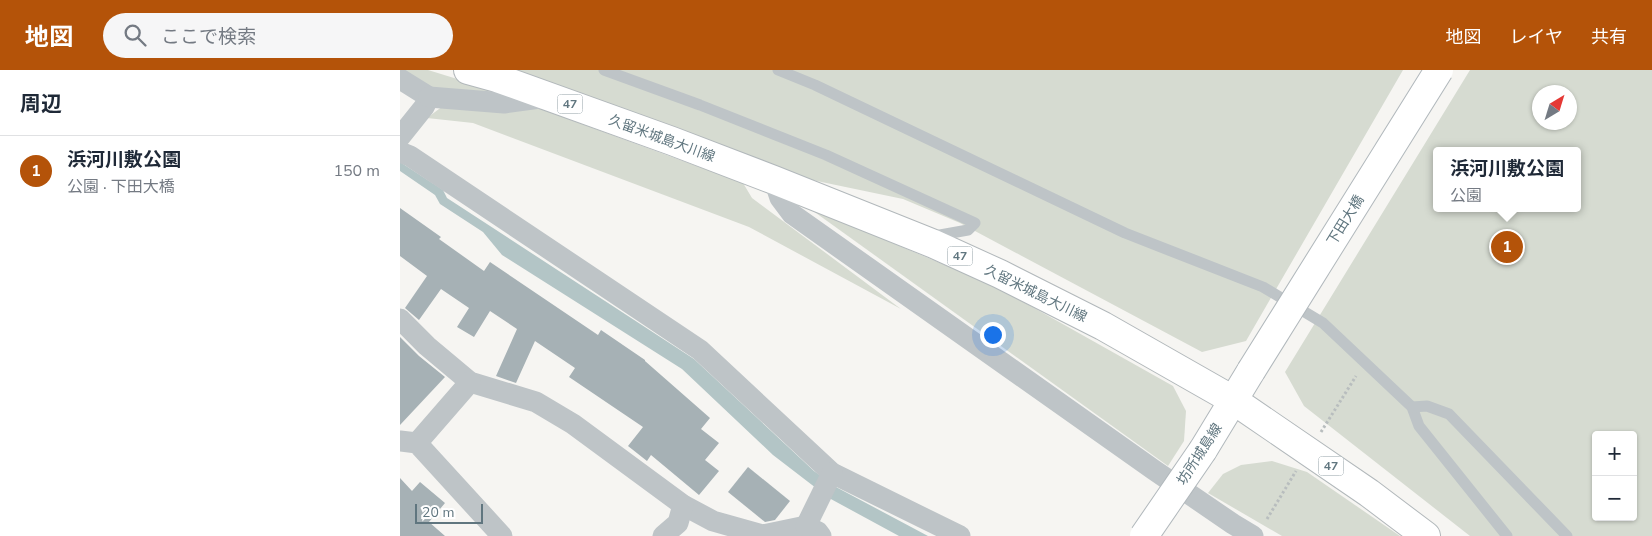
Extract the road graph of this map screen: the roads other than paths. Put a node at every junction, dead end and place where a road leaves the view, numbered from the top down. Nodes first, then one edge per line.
1 (468, 70) edge
2 (604, 70) edge
3 (778, 70) edge
4 (1439, 70) edge
5 (400, 79) edge
6 (550, 97) junction
7 (429, 98) junction
8 (400, 137) edge
9 (400, 152) edge
10 (774, 180) junction
11 (934, 244) junction
12 (400, 319) edge
13 (1251, 371) joint
14 (470, 382) junction
15 (1233, 400) junction
16 (1412, 407) junction
17 (408, 442) edge
18 (832, 473) junction
19 (683, 505) junction
20 (1230, 530) edge
21 (813, 531) edge
22 (502, 536) edge
23 (663, 536) edge
24 (960, 536) edge
25 (1144, 536) edge
26 (1253, 536) edge
27 (1426, 536) edge
28 (1507, 536) edge
29 (1567, 536) edge

1 - 6 main road, 久留米城島大川線 / 47
2 - 11 lane
3 - 16 lane
4 - 13 main road, 下田大橋, bridge
5 - 7 street
6 - 7 street
6 - 10 main road, 久留米城島大川線 / 47
7 - 8 street
9 - 18 street
10 - 11 main road, 久留米城島大川線 / 47
10 - 20 street
11 - 15 main road, 久留米城島大川線 / 47
12 - 14 street
13 - 15 main road, 坊所城島線
14 - 17 street
14 - 19 street
15 - 25 main road, 坊所城島線, bridge
15 - 27 main road, 久留米城島大川線 / 47
16 - 28 lane
16 - 29 lane
17 - 22 street
18 - 21 street
18 - 24 street
19 - 21 street
19 - 23 street
20 - 26 street

